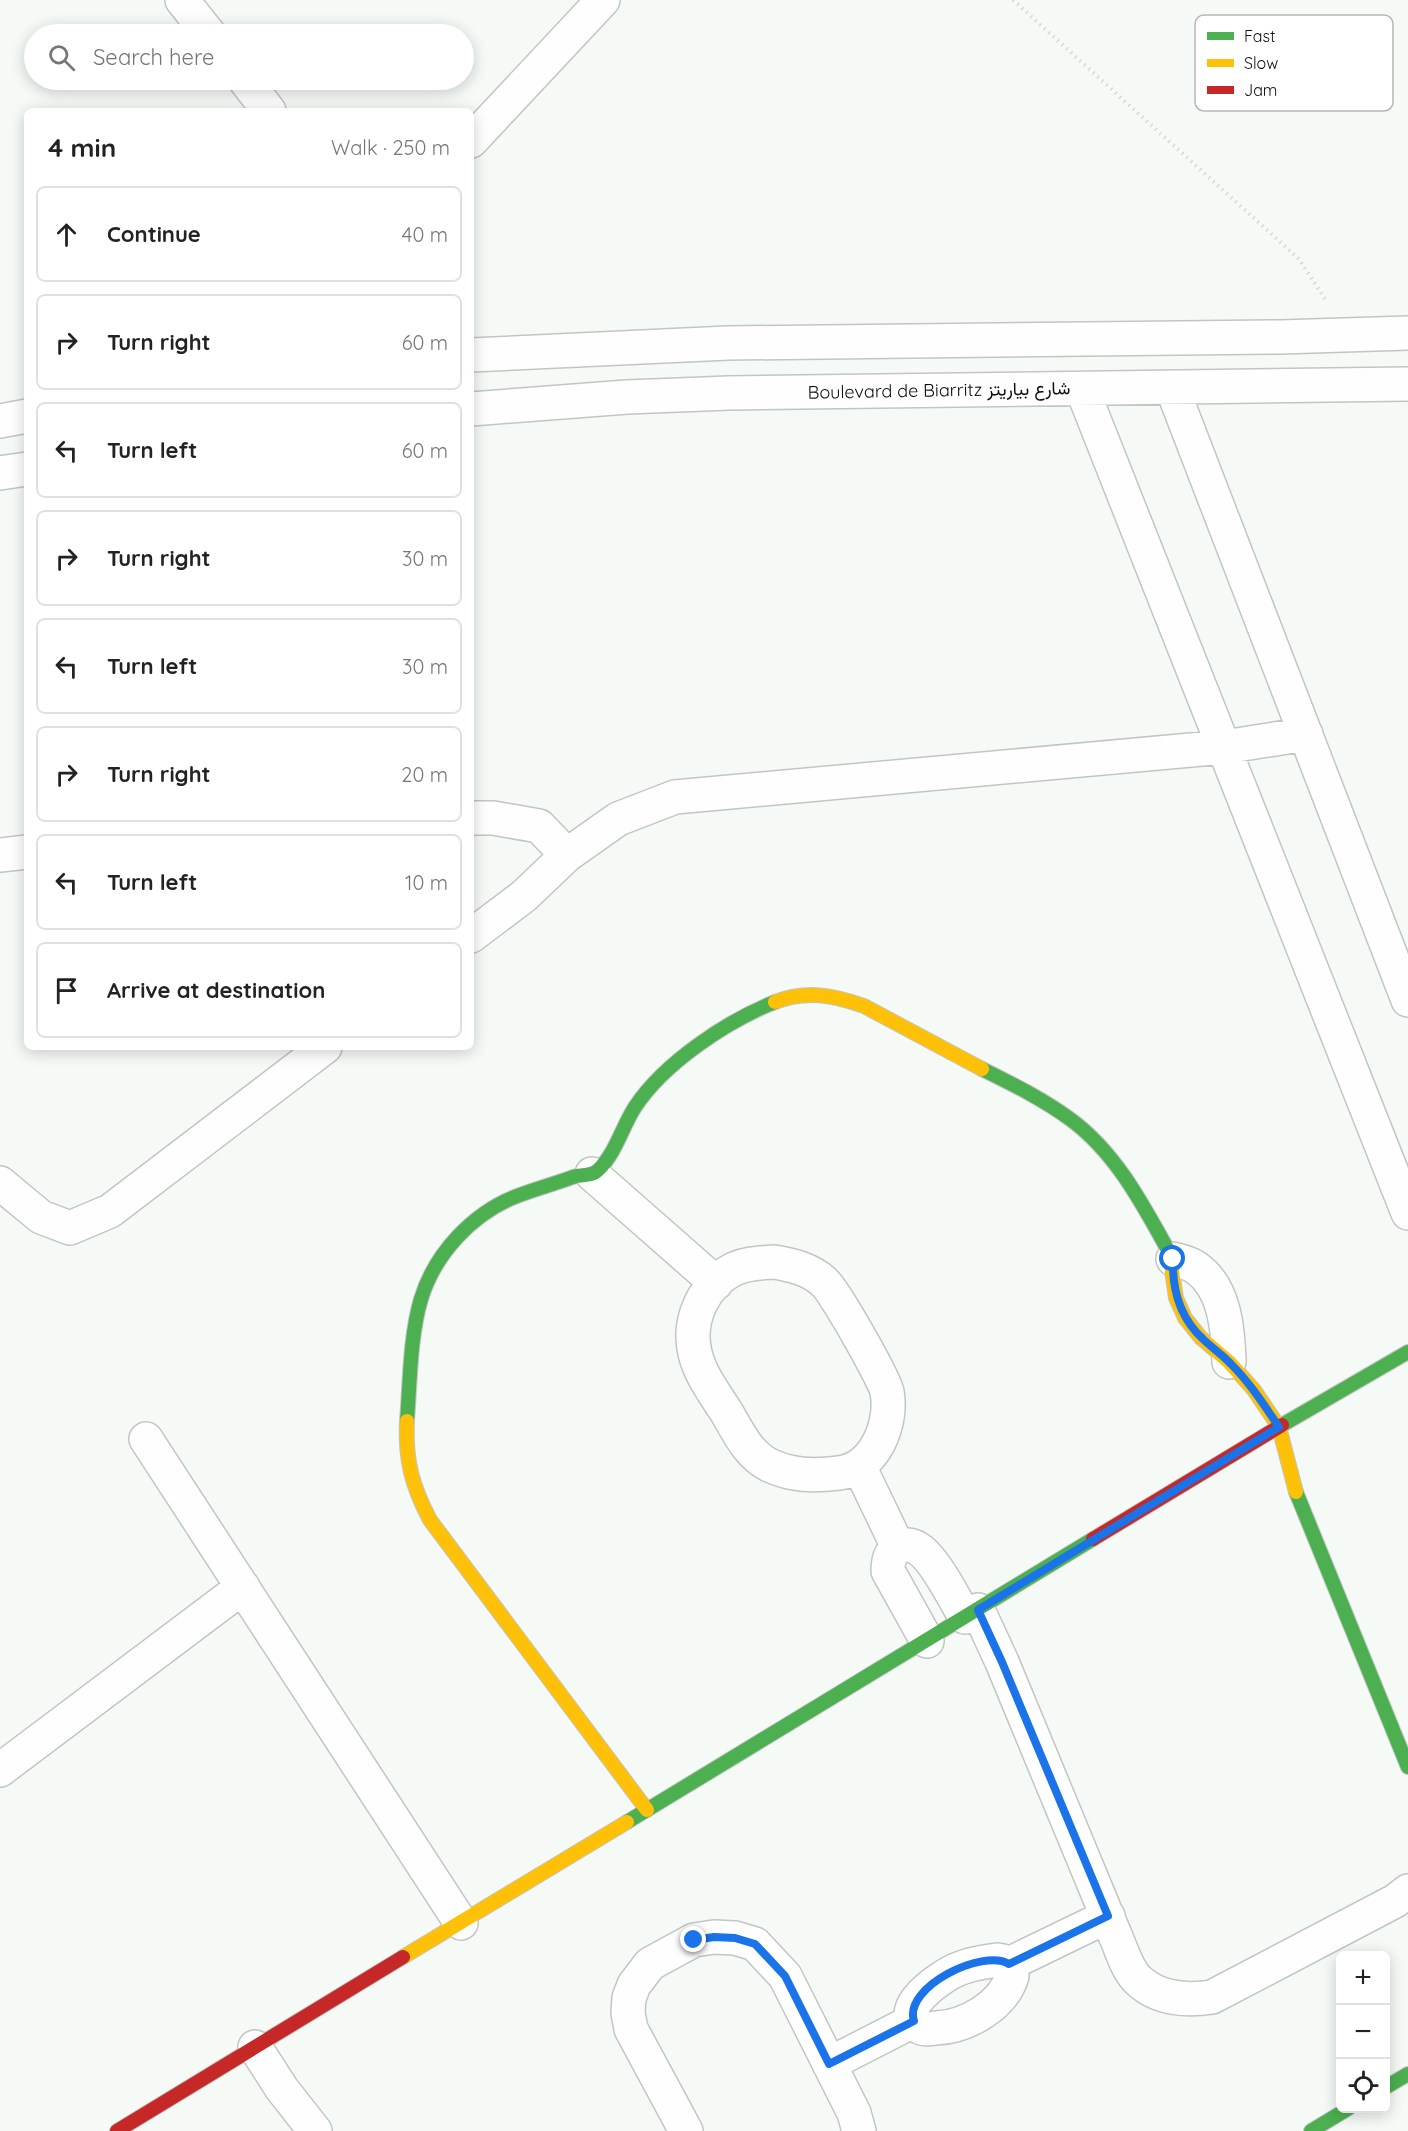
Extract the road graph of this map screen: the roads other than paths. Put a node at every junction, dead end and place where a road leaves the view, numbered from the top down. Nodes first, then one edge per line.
1 (182, 0) edge
2 (603, 0) edge
3 (201, 24) edge
4 (252, 90) edge
5 (267, 108) edge
6 (474, 138) edge
7 (1408, 333) edge
8 (474, 355) edge
9 (1408, 384) edge
10 (1172, 388) junction
11 (1082, 389) junction
12 (474, 409) edge
13 (24, 417) edge
14 (0, 421) edge
15 (24, 470) edge
16 (0, 474) edge
17 (1305, 734) junction
18 (1224, 747) junction
19 (474, 818) edge
20 (24, 852) edge
21 (0, 855) edge
22 (567, 855) junction
23 (474, 934) edge
24 (1408, 1000) edge
25 (321, 1050) edge
26 (592, 1174) junction
27 (0, 1183) edge
28 (1408, 1213) edge
29 (1173, 1259) joint
30 (716, 1282) junction
31 (1408, 1352) edge
32 (1229, 1362) joint
33 (1279, 1427) junction
34 (146, 1439) dead end
35 (859, 1466) junction
36 (898, 1547) junction
37 (243, 1587) junction
38 (972, 1614) junction
39 (927, 1641) junction
40 (1408, 1767) edge
41 (0, 1770) edge
42 (647, 1810) junction
43 (1408, 1891) edge
44 (1108, 1916) junction
45 (461, 1923) junction
46 (1009, 1964) junction
47 (914, 2021) junction
48 (255, 2047) junction
49 (829, 2064) junction
50 (1408, 2074) edge
51 (1390, 2085) edge
52 (1342, 2113) edge
53 (117, 2131) edge
54 (315, 2131) edge
55 (686, 2131) edge
56 (859, 2131) edge
57 (1311, 2131) edge

1 - 3 street
2 - 6 street
4 - 5 street
7 - 8 street
9 - 10 street, Boulevard de Biarritz شارع بياريتز
10 - 11 street, Boulevard de Biarritz شارع بياريتز
10 - 17 street
11 - 12 street, Boulevard de Biarritz شارع بياريتز
11 - 18 street
13 - 14 street
15 - 16 street
17 - 18 street
17 - 24 street
18 - 22 street
18 - 28 street
19 - 22 street
20 - 21 street
22 - 23 street
25 - 27 street
26 - 29 street
26 - 30 street
26 - 42 street
29 - 32 street
30 - 35 street
30 - 35 street
31 - 33 street
32 - 33 street
33 - 38 street
33 - 40 street
34 - 37 street
35 - 36 street
36 - 38 street
36 - 39 street
37 - 41 street
37 - 45 street
38 - 39 street
38 - 44 street
39 - 42 street
42 - 45 street
43 - 44 street
44 - 46 street
45 - 48 street
46 - 47 street
46 - 47 street
47 - 49 street
48 - 53 street
48 - 54 street
49 - 55 street
49 - 56 street
50 - 51 street
52 - 57 street

